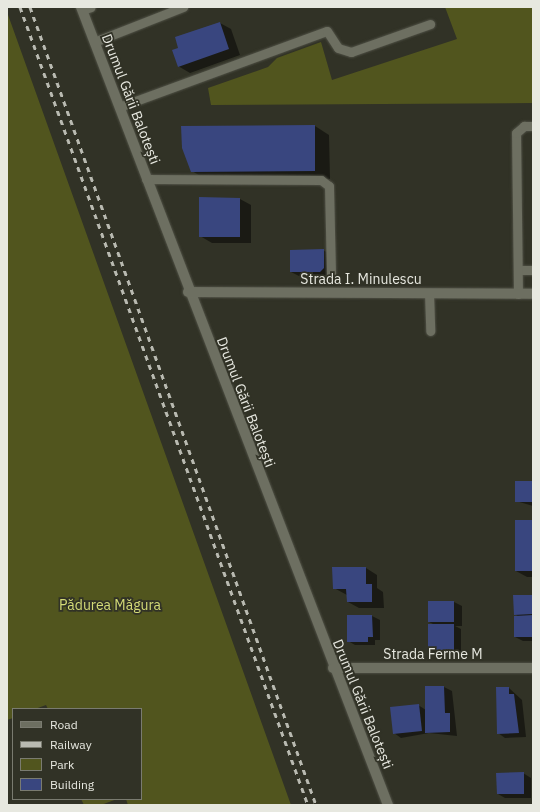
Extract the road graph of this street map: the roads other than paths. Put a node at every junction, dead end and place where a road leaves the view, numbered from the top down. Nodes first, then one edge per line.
1 (184, 7) edge
2 (85, 8) edge
3 (430, 24) dead end
4 (94, 42) junction
5 (119, 107) junction
6 (533, 126) edge
7 (146, 180) junction
8 (518, 270) junction
9 (533, 270) edge
10 (331, 276) dead end
11 (188, 292) junction
12 (429, 293) junction
13 (518, 294) junction
14 (533, 294) edge
15 (430, 330) dead end
16 (333, 668) junction
17 (533, 668) edge
18 (388, 805) edge

1 - 4 lane
2 - 4 street, Drumul Gării Balotești
3 - 5 lane
4 - 5 street, Drumul Gării Balotești
5 - 7 street, Drumul Gării Balotești
6 - 8 lane
7 - 10 lane
7 - 11 street, Drumul Gării Balotești
8 - 9 lane
8 - 13 lane
11 - 12 street, Strada I. Minulescu
11 - 16 street, Drumul Gării Balotești
12 - 13 street, Strada I. Minulescu
12 - 15 lane
13 - 14 street, Strada I. Minulescu
16 - 17 street, Strada Ferme M
16 - 18 street, Drumul Gării Balotești

